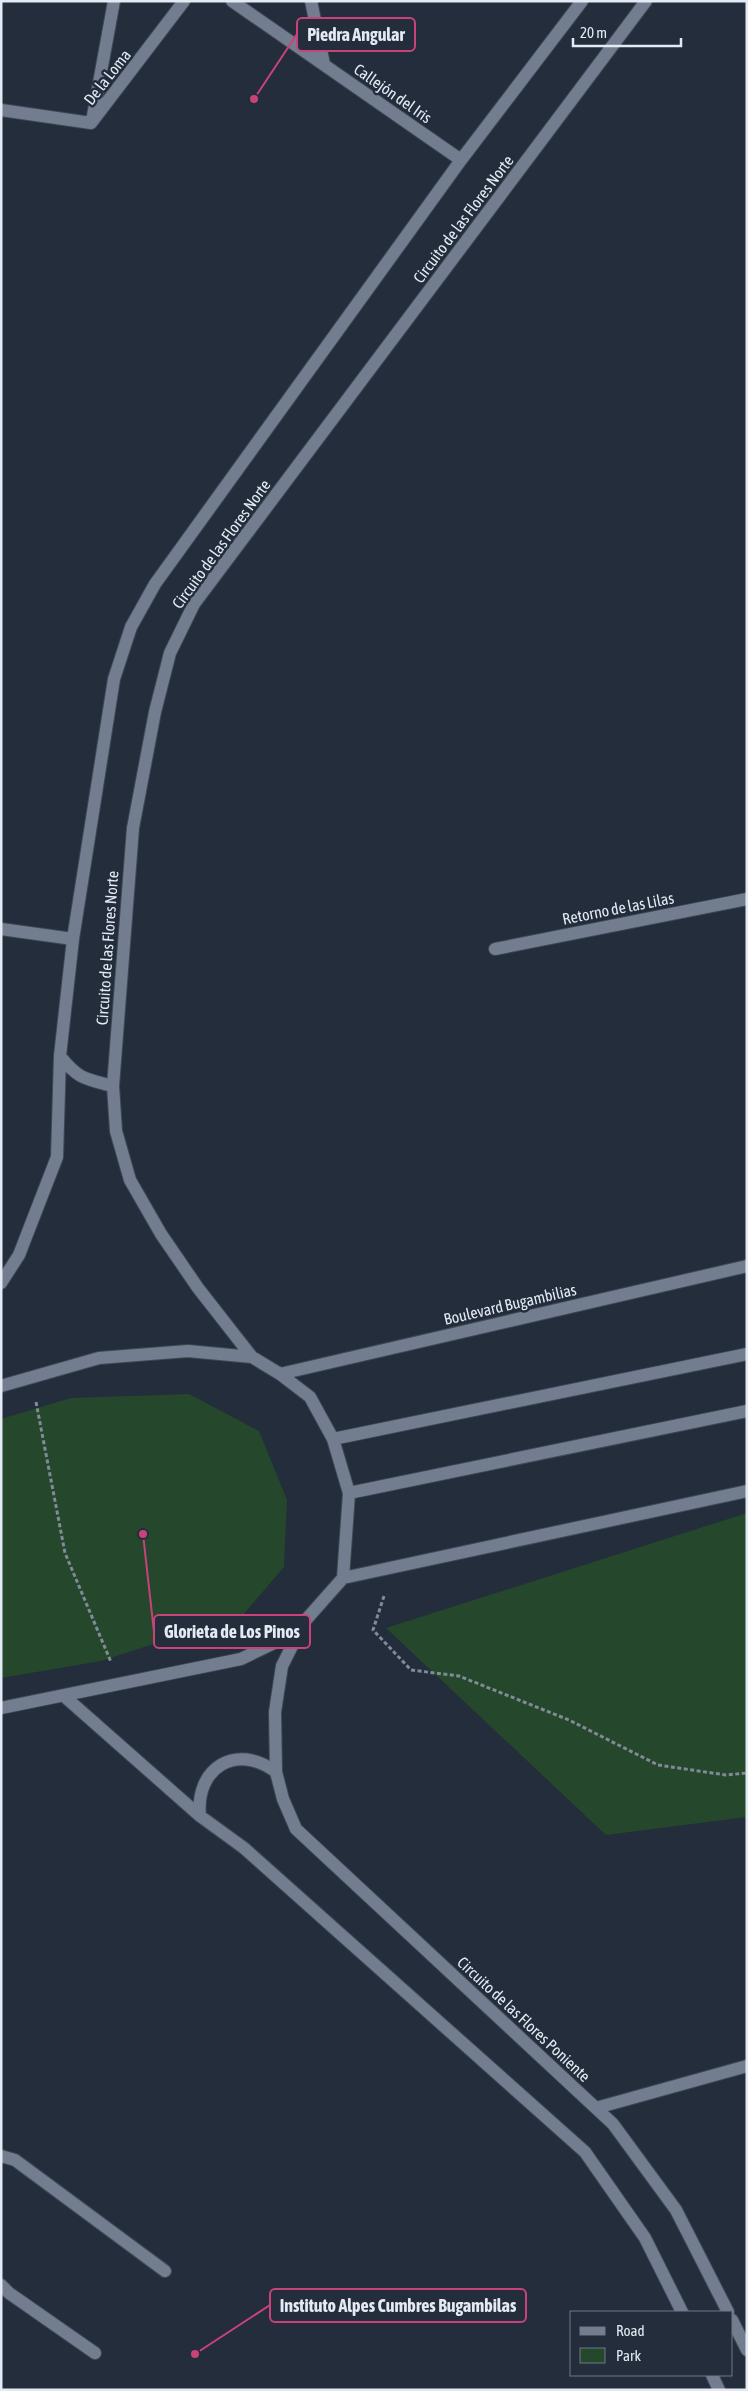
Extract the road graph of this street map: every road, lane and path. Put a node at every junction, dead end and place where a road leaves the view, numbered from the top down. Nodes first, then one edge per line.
1 (114, 1) edge
2 (184, 1) edge
3 (232, 1) edge
4 (310, 1) edge
5 (582, 1) edge
6 (646, 1) edge
7 (324, 64) junction
8 (1, 110) edge
9 (91, 124) junction
10 (461, 160) junction
11 (747, 899) edge
12 (1, 929) edge
13 (73, 939) junction
14 (495, 949) dead end
15 (60, 1056) junction
16 (113, 1086) junction
17 (747, 1266) edge
18 (1, 1283) edge
19 (747, 1354) edge
20 (252, 1357) junction
21 (280, 1374) junction
22 (29, 1378) junction
23 (1, 1386) edge
24 (747, 1411) edge
25 (333, 1439) junction
26 (747, 1491) edge
27 (348, 1493) junction
28 (392, 1567) junction
29 (343, 1578) junction
30 (304, 1622) junction
31 (120, 1684) junction
32 (64, 1696) junction
33 (1, 1708) edge
34 (276, 1772) junction
35 (747, 1773) edge
36 (200, 1816) junction
37 (747, 2066) edge
38 (596, 2108) junction
39 (1, 2156) edge
40 (165, 2271) dead end
41 (1, 2285) edge
42 (682, 2311) edge
43 (727, 2311) edge
44 (733, 2322) edge
45 (747, 2350) edge
46 (95, 2353) dead end
47 (712, 2376) edge
48 (719, 2390) edge

1 - 9 street
2 - 9 street, De la Loma
3 - 7 street, Callejón del Iris
4 - 7 street
5 - 10 street, Circuito de las Flores Norte
6 - 16 street, Circuito de las Flores Norte
7 - 10 street, Callejón del Iris
8 - 9 street, De la Loma
10 - 13 street, Circuito de las Flores Norte
11 - 14 street, Retorno de las Lilas
12 - 13 street
13 - 15 street, Circuito de las Flores Norte
15 - 16 street
15 - 18 street, Circuito de las Flores Norte
16 - 20 street, Circuito de las Flores Norte
17 - 21 street, Boulevard Bugambilias
19 - 25 street
20 - 21 street
20 - 22 street
21 - 25 street
22 - 23 street
22 - 31 path
24 - 27 street
25 - 27 street
26 - 28 street
27 - 29 street
28 - 29 street
28 - 35 path
29 - 30 street
30 - 31 street
30 - 34 street, Circuito de las Flores Poniente
31 - 32 street
32 - 33 street
32 - 36 street
34 - 36 street
34 - 38 street, Circuito de las Flores Poniente
36 - 42 street
37 - 38 street
38 - 43 street, Circuito de las Flores Poniente
39 - 40 street
41 - 46 street
44 - 45 street
47 - 48 street

